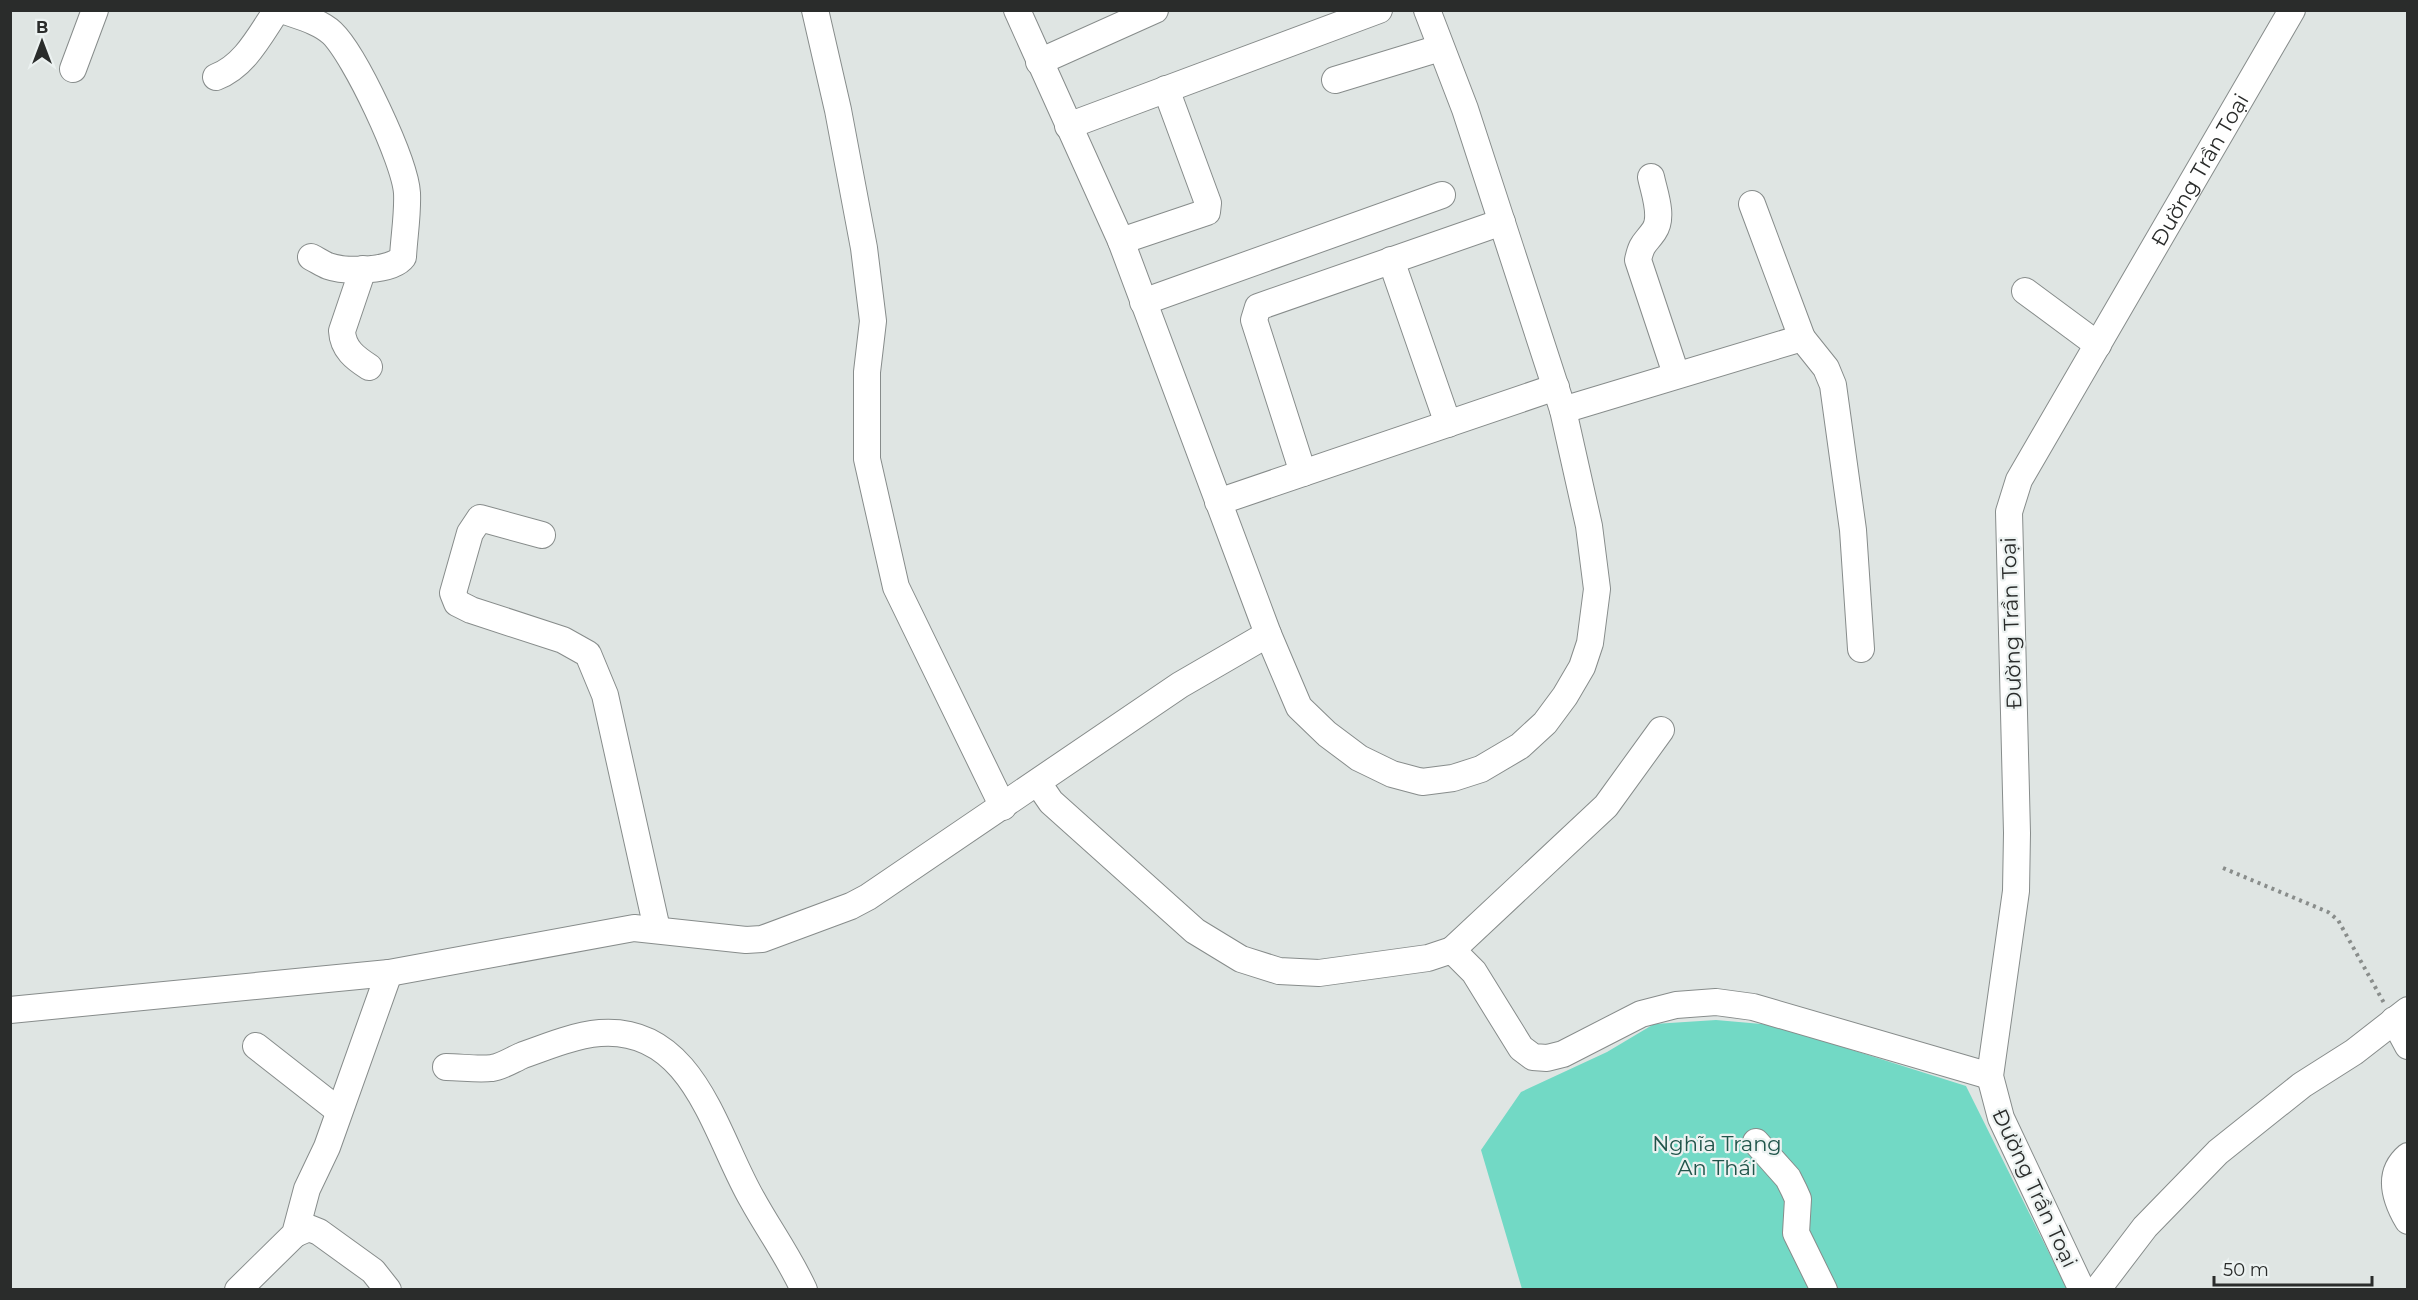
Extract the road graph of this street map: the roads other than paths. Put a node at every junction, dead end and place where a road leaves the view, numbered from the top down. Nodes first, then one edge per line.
1 (95, 10) edge
2 (276, 10) edge
3 (282, 10) edge
4 (815, 10) edge
5 (1017, 10) edge
6 (1155, 10) edge
7 (1379, 10) edge
8 (1427, 10) edge
9 (2292, 10) edge
10 (1440, 48) junction
11 (1039, 62) junction
12 (73, 69) dead end
13 (216, 77) dead end
14 (1335, 80) dead end
15 (1166, 89) junction
16 (1068, 126) junction
17 (1651, 177) dead end
18 (1442, 195) dead end
19 (1752, 204) dead end
20 (1502, 222) junction
21 (1121, 241) junction
22 (311, 257) dead end
23 (1391, 260) junction
24 (363, 269) junction
25 (2025, 291) dead end
26 (1143, 302) junction
27 (1802, 338) junction
28 (2098, 345) junction
29 (369, 367) dead end
30 (1676, 375) junction
31 (1559, 399) junction
32 (1448, 424) junction
33 (1303, 473) junction
34 (1218, 502) junction
35 (542, 535) dead end
36 (1268, 634) junction
37 (1861, 649) dead end
38 (1661, 730) dead end
39 (1038, 783) junction
40 (1003, 807) junction
41 (657, 929) junction
42 (1452, 950) junction
43 (389, 973) junction
44 (10, 1010) edge
45 (2401, 1015) edge
46 (256, 1046) dead end
47 (2408, 1046) edge
48 (446, 1066) dead end
49 (1990, 1076) junction
50 (339, 1111) junction
51 (1755, 1142) dead end
52 (2408, 1155) edge
53 (2408, 1221) edge
54 (295, 1234) junction
55 (238, 1290) edge
56 (387, 1290) edge
57 (804, 1290) edge
58 (1824, 1290) edge
59 (2082, 1290) edge
60 (2097, 1290) edge

1 - 12 street
2 - 13 street
3 - 24 street
4 - 40 street
5 - 11 street
6 - 11 street
7 - 15 street
8 - 10 street
9 - 28 street, Đường Trần Toại
10 - 14 street
10 - 20 street
11 - 16 street
15 - 16 street
15 - 21 street
16 - 21 street
17 - 30 street
18 - 26 street
19 - 27 street
20 - 23 street
20 - 31 street
21 - 26 street
22 - 24 street
23 - 32 street
23 - 33 street
24 - 29 street
25 - 28 street
26 - 34 street
27 - 30 street
27 - 37 street
28 - 49 street, Đường Trần Toại
30 - 31 street
31 - 32 street
31 - 36 street
32 - 33 street
33 - 34 street
34 - 36 street
35 - 41 street
36 - 39 street
38 - 42 street
39 - 40 street
39 - 42 street
40 - 41 street
41 - 43 street
42 - 49 street
43 - 44 street
43 - 50 street
45 - 47 street
45 - 60 street
46 - 50 street
48 - 57 street
49 - 59 street, Đường Trần Toại
50 - 54 street
51 - 58 street
52 - 53 street
54 - 55 street
54 - 56 street

